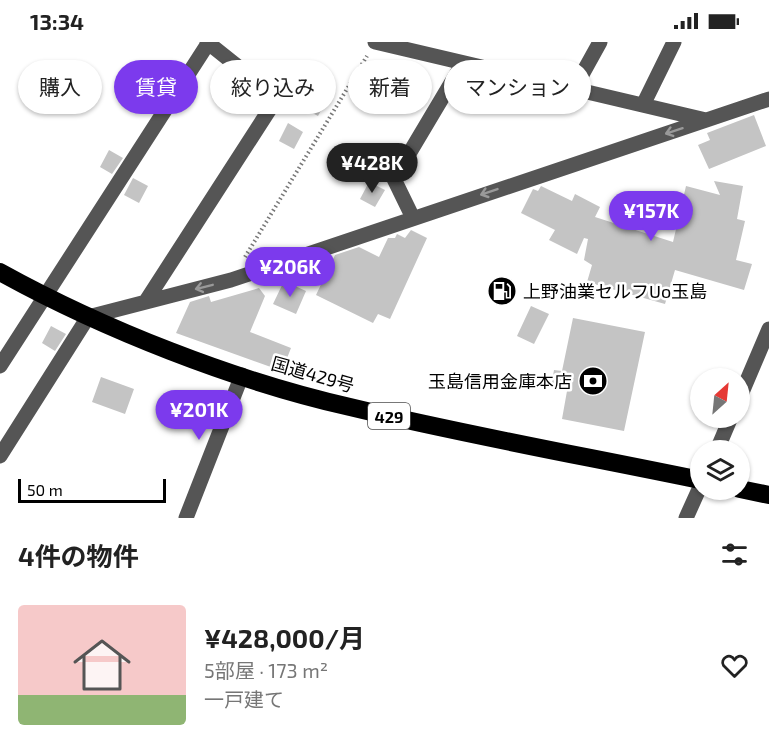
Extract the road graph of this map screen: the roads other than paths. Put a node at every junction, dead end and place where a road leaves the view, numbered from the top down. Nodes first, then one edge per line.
1 (208, 42) edge
2 (600, 42) edge
3 (674, 42) edge
4 (372, 47) edge
5 (436, 49) edge
6 (457, 60) edge
7 (590, 60) edge
8 (591, 93) edge
9 (444, 95) edge
10 (769, 99) edge
11 (643, 105) junction
12 (706, 120) junction
13 (413, 218) junction
14 (0, 272) edge
15 (44, 296) junction
16 (146, 301) junction
17 (88, 317) junction
18 (769, 329) edge
19 (0, 366) edge
20 (750, 374) edge
21 (242, 375) junction
22 (0, 456) edge
23 (690, 478) edge
24 (750, 491) edge
25 (769, 495) edge
26 (694, 500) edge
27 (186, 518) edge
28 (686, 518) edge

1 - 15 street
1 - 16 street
2 - 7 street
3 - 11 street
4 - 5 street
5 - 6 street
8 - 11 street
9 - 13 street
10 - 12 street
11 - 12 street
12 -> 13 street
13 -> 16 street
14 - 15 highway, 国道429号 / 429
15 - 17 highway, 国道429号 / 429
15 - 19 street
16 - 17 street
17 - 21 highway, 国道429号 / 429
17 - 22 street
18 - 20 street
21 - 23 highway, 国道429号 / 429
21 - 27 street
24 - 25 highway
26 - 28 street

